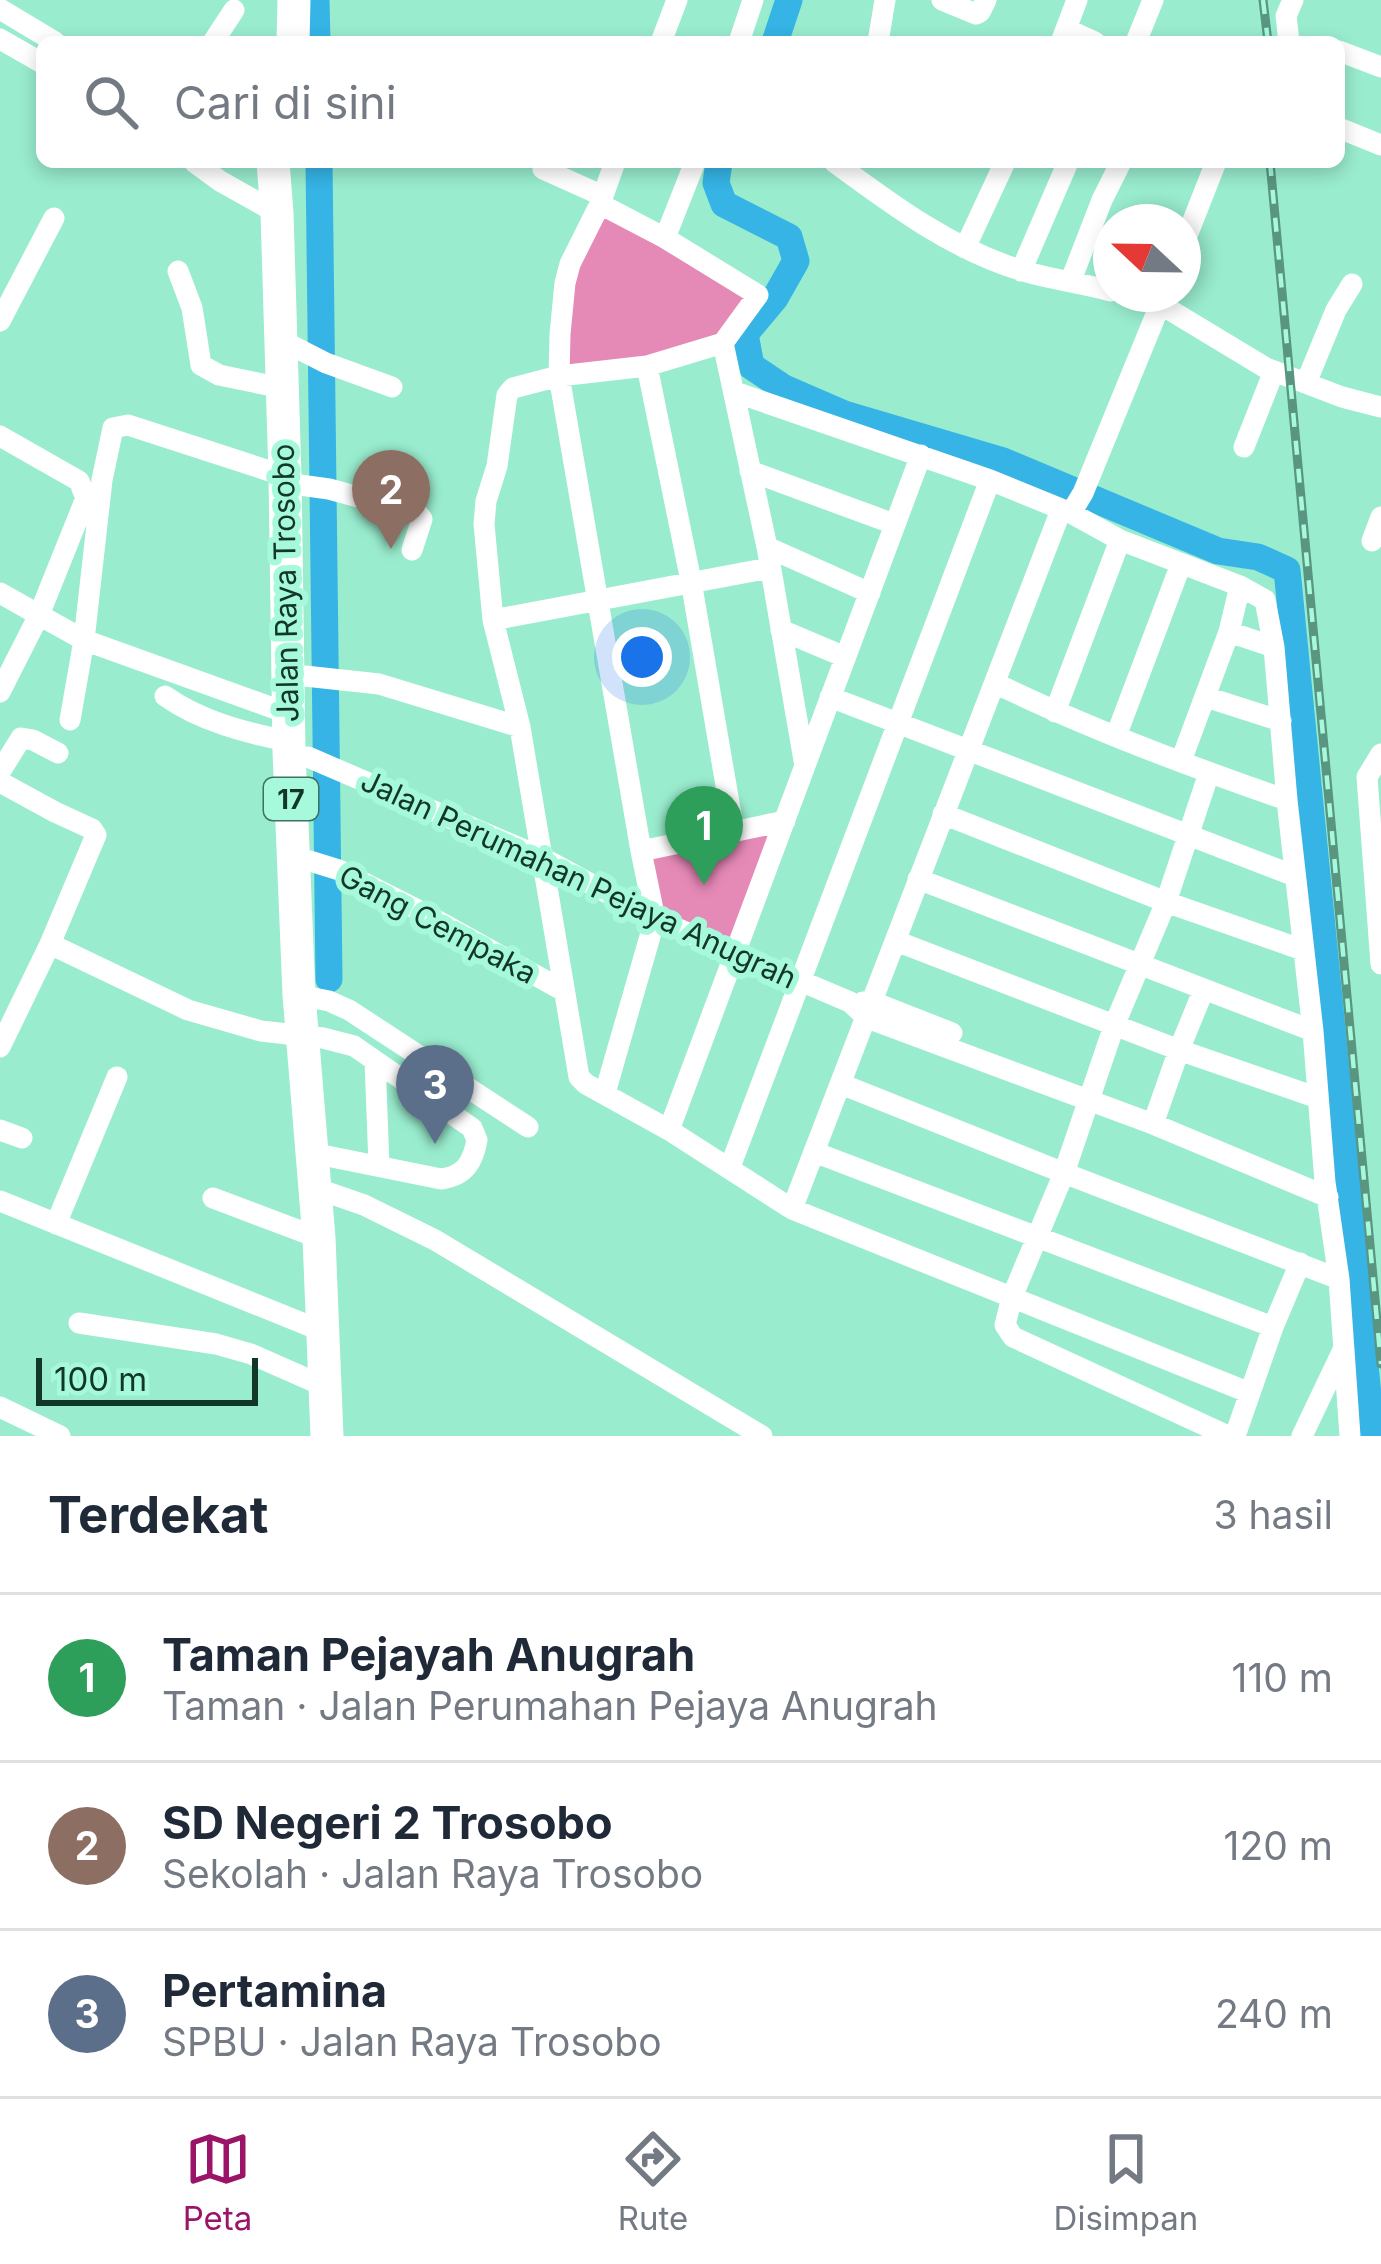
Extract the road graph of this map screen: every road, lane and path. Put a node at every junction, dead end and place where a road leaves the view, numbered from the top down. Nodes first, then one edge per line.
1 (273, 0) edge
2 (294, 0) edge
3 (677, 0) edge
4 (753, 0) edge
5 (885, 0) edge
6 (942, 0) edge
7 (986, 0) edge
8 (1076, 0) edge
9 (1153, 0) edge
10 (0, 8) edge
11 (233, 10) dead end
12 (45, 36) edge
13 (217, 36) edge
14 (273, 36) edge
15 (293, 36) edge
16 (663, 36) edge
17 (742, 36) edge
18 (879, 36) edge
19 (1063, 36) edge
20 (1138, 36) edge
21 (0, 39) edge
22 (1345, 53) edge
23 (36, 60) edge
24 (1381, 67) edge
25 (1345, 130) edge
26 (1381, 145) edge
27 (202, 168) edge
28 (273, 168) edge
29 (273, 168) edge
30 (614, 168) edge
31 (693, 168) edge
32 (846, 168) edge
33 (1002, 168) edge
34 (1065, 168) edge
35 (1118, 168) edge
36 (1214, 168) edge
37 (543, 169) dead end
38 (601, 200) junction
39 (1200, 204) edge
40 (277, 213) junction
41 (54, 218) dead end
42 (665, 238) junction
43 (965, 248) junction
44 (178, 271) dead end
45 (1021, 271) junction
46 (1071, 280) junction
47 (1352, 284) dead end
48 (1093, 286) edge
49 (1156, 312) edge
50 (1183, 312) edge
51 (0, 321) edge
52 (723, 343) junction
53 (303, 352) junction
54 (646, 366) junction
55 (1274, 370) junction
56 (559, 376) junction
57 (1306, 383) junction
58 (392, 387) dead end
59 (282, 388) junction
60 (735, 392) junction
61 (1381, 407) edge
62 (0, 436) edge
63 (1244, 447) dead end
64 (921, 455) junction
65 (750, 471) junction
66 (990, 480) junction
67 (307, 484) junction
68 (1073, 504) junction
69 (1381, 518) edge
70 (895, 524) junction
71 (1120, 540) junction
72 (1372, 541) dead end
73 (412, 550) dead end
74 (768, 557) junction
75 (1181, 564) junction
76 (691, 581) junction
77 (1240, 586) junction
78 (870, 592) junction
79 (0, 593) edge
80 (599, 599) junction
81 (39, 615) junction
82 (493, 620) junction
83 (782, 630) junction
84 (1229, 632) junction
85 (84, 640) junction
86 (1274, 647) junction
87 (845, 657) junction
88 (318, 676) junction
89 (995, 683) junction
90 (0, 692) edge
91 (165, 696) dead end
92 (1206, 697) junction
93 (830, 698) junction
94 (1055, 712) junction
95 (70, 719) dead end
96 (897, 722) junction
97 (1282, 722) junction
98 (520, 727) junction
99 (1117, 736) junction
100 (307, 747) junction
101 (970, 750) junction
102 (58, 753) dead end
103 (1381, 754) edge
104 (1180, 761) junction
105 (805, 766) junction
106 (0, 772) edge
107 (1209, 773) junction
108 (0, 782) edge
109 (1287, 800) junction
110 (943, 814) junction
111 (785, 821) junction
112 (734, 832) junction
113 (1189, 836) junction
114 (641, 851) junction
115 (543, 858) junction
116 (321, 864) junction
117 (1295, 876) junction
118 (917, 879) junction
119 (1166, 902) junction
120 (1379, 905) edge
121 (655, 919) junction
122 (896, 941) junction
123 (50, 944) junction
124 (1303, 950) junction
125 (735, 952) junction
126 (1381, 961) edge
127 (1140, 964) junction
128 (803, 981) junction
129 (1204, 989) junction
130 (564, 992) junction
131 (322, 1000) junction
132 (864, 1008) junction
133 (1114, 1026) junction
134 (1312, 1031) junction
135 (317, 1038) junction
136 (0, 1047) edge
137 (1179, 1050) junction
138 (375, 1061) junction
139 (116, 1077) dead end
140 (841, 1084) junction
141 (605, 1093) junction
142 (1092, 1096) junction
143 (1318, 1098) junction
144 (1165, 1122) junction
145 (528, 1127) dead end
146 (0, 1130) edge
147 (668, 1130) junction
148 (22, 1138) dead end
149 (814, 1151) junction
150 (344, 1158) junction
151 (730, 1167) junction
152 (1064, 1173) junction
153 (1326, 1189) junction
154 (338, 1196) junction
155 (213, 1198) dead end
156 (0, 1201) edge
157 (792, 1209) junction
158 (56, 1224) junction
159 (319, 1238) junction
160 (1036, 1238) junction
161 (1300, 1263) junction
162 (1340, 1279) junction
163 (1012, 1298) junction
164 (79, 1323) dead end
165 (1273, 1328) junction
166 (322, 1331) junction
167 (1120, 1340) junction
168 (1343, 1350) junction
169 (1103, 1381) junction
170 (326, 1387) junction
171 (1250, 1393) junction
172 (0, 1407) edge
173 (60, 1436) edge
174 (327, 1436) edge
175 (344, 1436) edge
176 (762, 1436) edge
177 (1232, 1436) edge
178 (1302, 1436) edge
179 (1350, 1436) edge

1 - 14 highway
2 - 15 highway
3 - 16 street
4 - 17 street
5 - 18 street
6 - 7 street
8 - 19 street
9 - 20 street
10 - 12 street
11 - 13 street
21 - 23 street
22 - 24 street
25 - 26 street
27 - 40 street
28 - 40 highway, Jalan Raya Trosobo / 17
29 - 53 highway, Jalan Raya Trosobo / 17
30 - 38 street
31 - 42 street
32 - 43 street
33 - 43 street
34 - 45 street
35 - 46 street
36 - 39 street
37 - 38 street
38 - 42 street
38 - 56 street
40 - 53 highway, Jalan Raya Trosobo / 17
41 - 51 street
42 - 52 street
43 - 45 street
44 - 59 street
45 - 46 street
46 - 48 street
47 - 57 street
49 - 68 street
50 - 55 street
52 - 54 street
52 - 60 street
53 - 58 street
53 - 59 highway, Jalan Raya Trosobo / 17
53 - 67 highway, Jalan Raya Trosobo / 17
54 - 56 street
54 - 76 street
55 - 57 street
55 - 63 street
56 - 80 street
56 - 82 street
57 - 61 street
59 - 67 highway, Jalan Raya Trosobo / 17
60 - 64 street
60 - 65 street
62 - 81 street
64 - 66 street
64 - 70 street
65 - 70 street
65 - 74 street
66 - 68 street
66 - 96 street
67 - 73 street
67 - 85 street
67 - 88 highway, Jalan Raya Trosobo / 17
67 - 100 highway, Jalan Raya Trosobo / 17
68 - 71 street
68 - 89 street
69 - 72 street
70 - 78 street
71 - 75 street
71 - 94 street
74 - 76 street
74 - 78 street
74 - 83 street
75 - 77 street
75 - 99 street
76 - 80 street
76 - 112 street
77 - 84 street
77 - 86 street
78 - 87 street
79 - 81 street
80 - 82 street
80 - 114 street
81 - 85 street
81 - 90 street
82 - 98 street
83 - 87 street
83 - 105 street
84 - 86 street
84 - 92 street
85 - 95 street
85 - 100 street
86 - 97 street
87 - 93 street
88 - 98 street
88 - 100 highway, Jalan Raya Trosobo / 17
89 - 94 street
89 - 101 street
91 - 100 street
92 - 97 street
92 - 104 street
93 - 96 street
93 - 105 street
94 - 99 street
96 - 101 street
96 - 128 street
97 - 109 street
98 - 115 street
99 - 104 street
100 - 115 street, Jalan Perumahan Pejaya Anugrah
100 - 116 highway, Jalan Raya Trosobo / 17
100 - 131 highway, Jalan Raya Trosobo / 17
101 - 110 street
101 - 113 street
102 - 106 street
103 - 120 street
104 - 107 street
105 - 111 street
107 - 109 street
107 - 113 street
108 - 123 street
109 - 117 street
110 - 118 street
110 - 119 street
111 - 112 street
111 - 125 street
112 - 114 street
113 - 117 street
113 - 119 street
114 - 121 street
115 - 121 street, Jalan Perumahan Pejaya Anugrah
115 - 130 street
116 - 130 street, Gang Cempaka
116 - 131 highway, Jalan Raya Trosobo / 17
117 - 124 street
118 - 122 street
118 - 127 street
119 - 124 street
119 - 127 street
120 - 126 street
121 - 125 street, Jalan Perumahan Pejaya Anugrah
121 - 141 street
122 - 132 street
122 - 133 street
123 - 135 street
123 - 136 street
124 - 134 street
125 - 128 street, Jalan Perumahan Pejaya Anugrah
125 - 147 street
127 - 129 street
127 - 133 street
128 - 132 street, Jalan Perumahan Pejaya Anugrah
128 - 151 street
129 - 134 street
129 - 137 street
130 - 141 street
131 - 135 highway, Jalan Raya Trosobo / 17
131 - 145 street
132 - 140 street
132 - 142 street, Jalan Perumahan Pejaya Anugrah
133 - 137 street
133 - 142 street
134 - 143 street
135 - 138 street
135 - 150 highway, Jalan Raya Trosobo / 17
137 - 143 street
137 - 144 street
138 - 150 street
138 - 150 street
139 - 158 street
140 - 149 street
140 - 152 street
141 - 147 street
142 - 144 street, Jalan Perumahan Pejaya Anugrah
142 - 152 street
143 - 153 street
144 - 153 street, Jalan Perumahan Pejaya Anugrah
146 - 148 street
147 - 151 street
149 - 157 street
149 - 160 street
150 - 154 highway, Jalan Raya Trosobo / 17
151 - 157 street
152 - 160 street
152 - 161 street
153 - 162 street
154 - 159 highway, Jalan Raya Trosobo / 17
154 - 175 highway, Jalan Raya Trosobo / 17
154 - 176 street
155 - 159 street
156 - 158 street
157 - 163 street
158 - 166 street
159 - 166 highway, Jalan Raya Trosobo / 17
160 - 163 street
160 - 165 street
161 - 162 street
161 - 165 street
162 - 168 street
163 - 167 street
163 - 169 street
164 - 170 street
165 - 171 street
166 - 170 highway, Jalan Raya Trosobo / 17
167 - 169 street
167 - 171 street
168 - 178 street
168 - 179 street
169 - 177 street
170 - 174 highway, Jalan Raya Trosobo / 17
171 - 177 street
172 - 173 street

